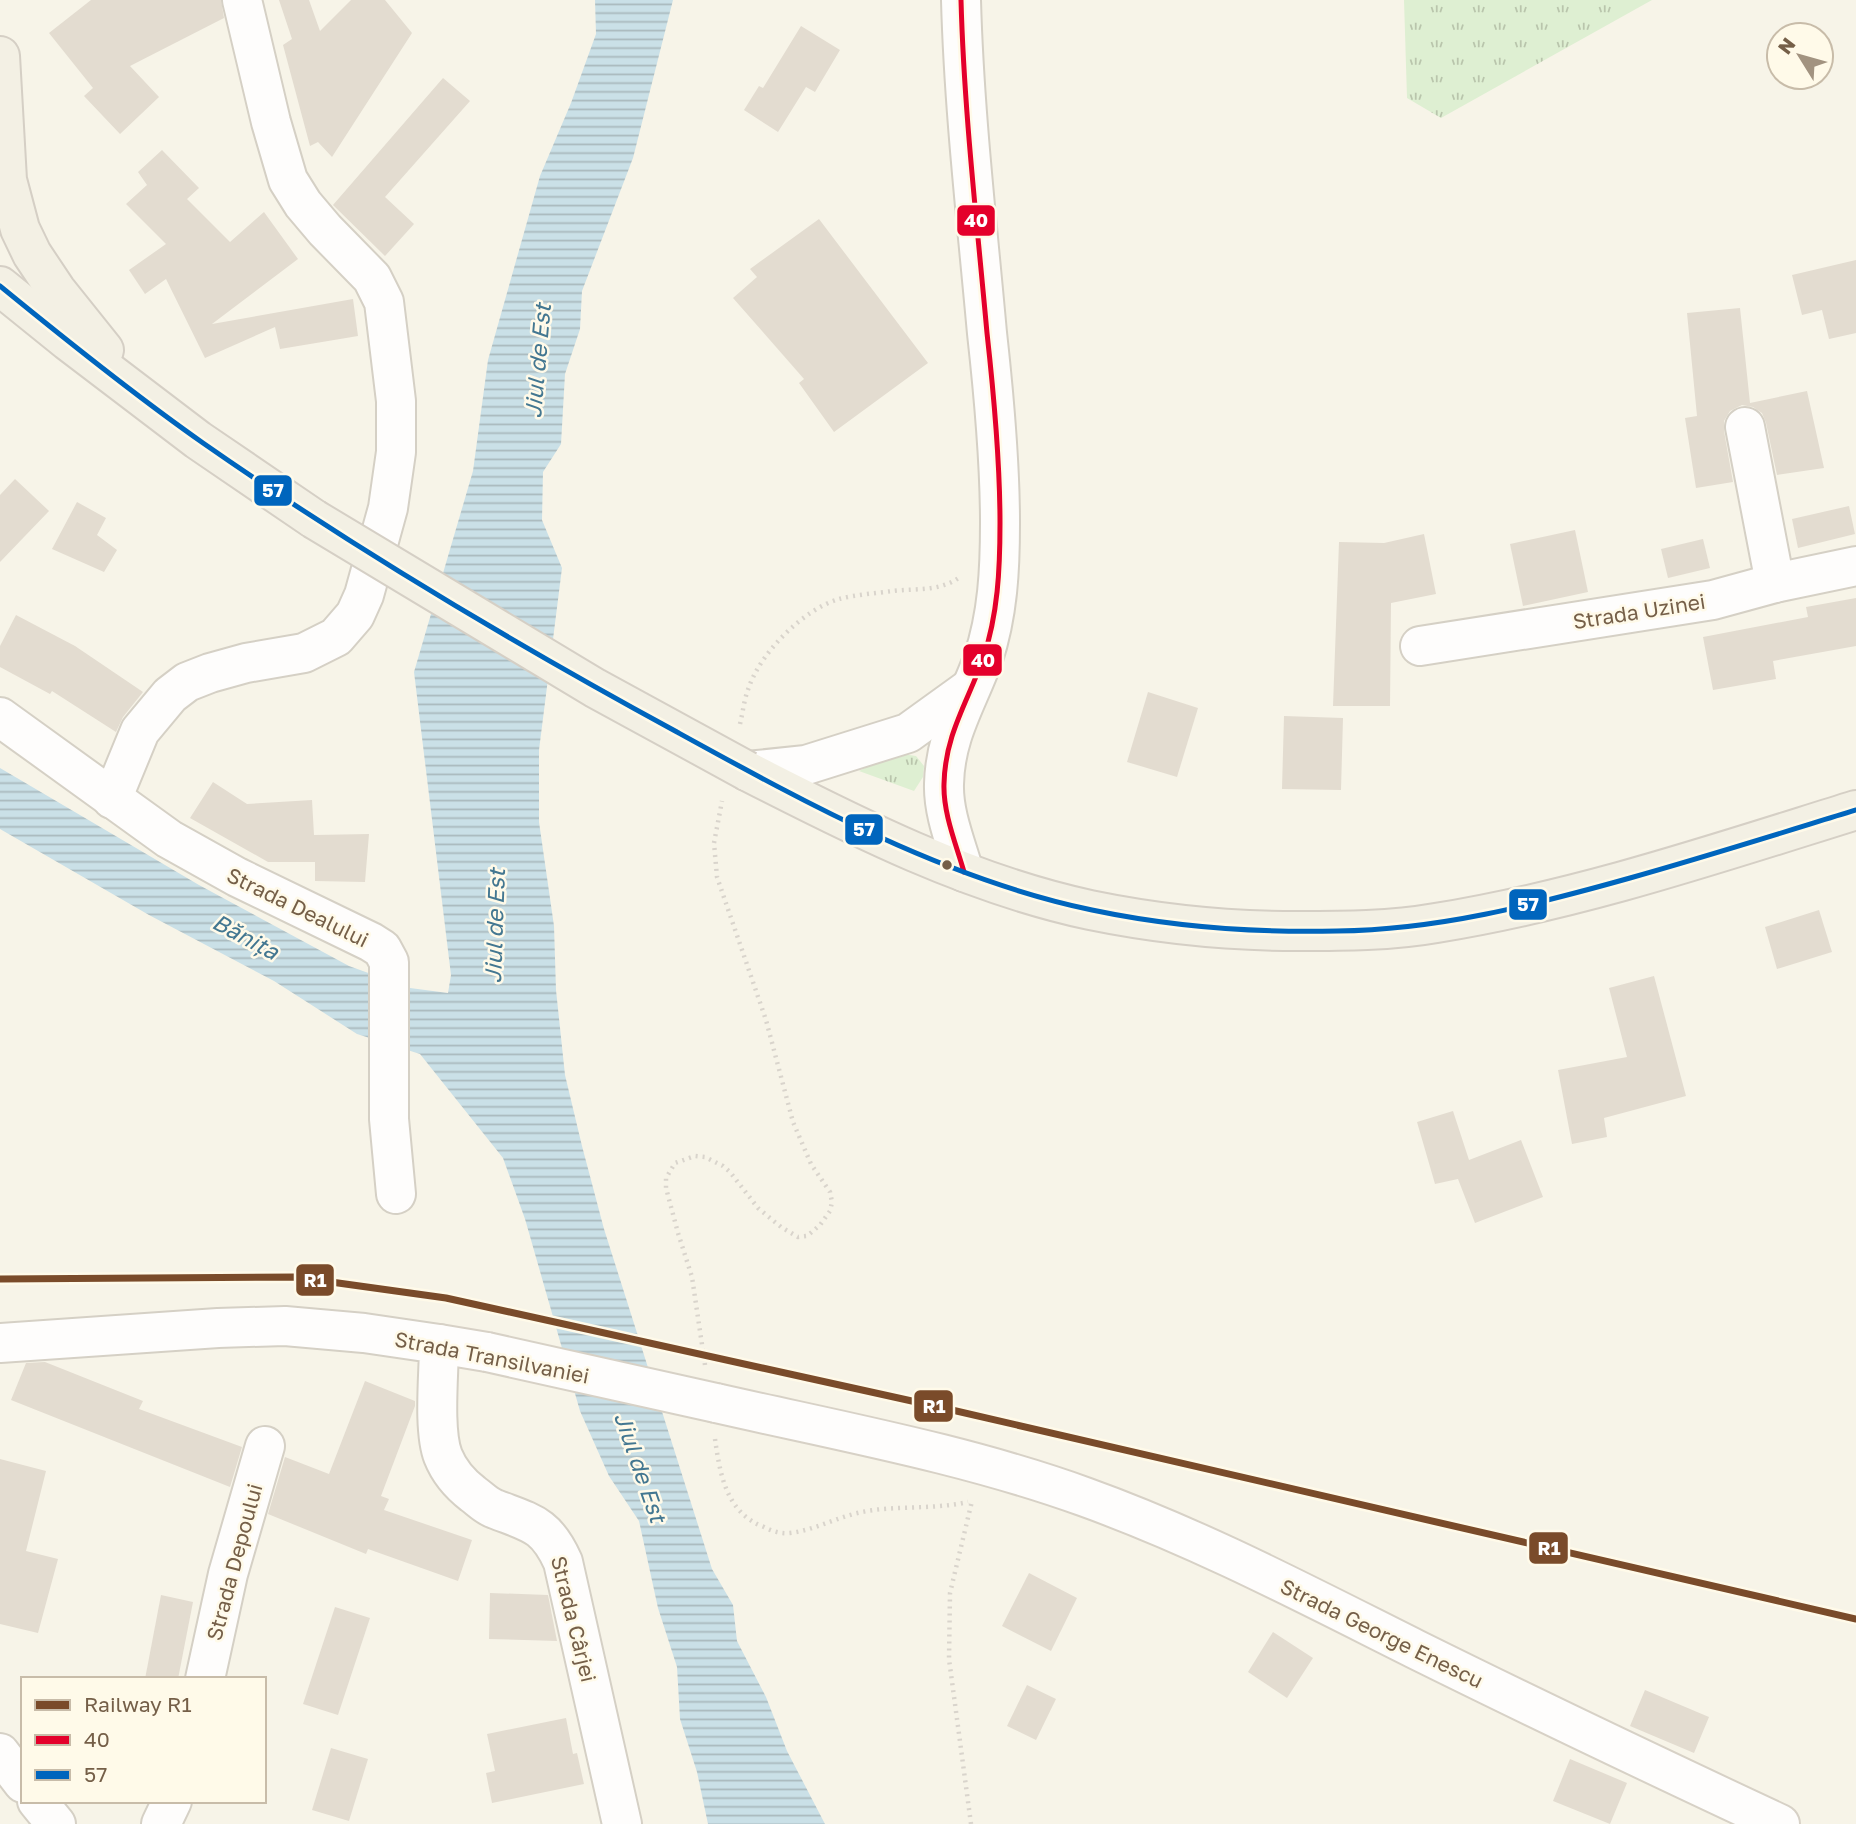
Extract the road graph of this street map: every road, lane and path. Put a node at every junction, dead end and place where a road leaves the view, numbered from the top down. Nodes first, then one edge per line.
1 (242, 0) edge
2 (961, 0) edge
3 (0, 57) edge
4 (0, 231) edge
5 (0, 286) edge
6 (68, 341) junction
7 (143, 398) junction
8 (1745, 427) dead end
9 (1000, 547) junction
10 (1856, 566) edge
11 (1775, 583) junction
12 (1420, 646) dead end
13 (969, 689) junction
14 (0, 717) edge
15 (739, 727) dead end
16 (735, 782) junction
17 (112, 799) junction
18 (1856, 810) edge
19 (964, 872) junction
20 (396, 1194) dead end
21 (0, 1343) edge
22 (439, 1344) junction
23 (712, 1404) junction
24 (265, 1446) dead end
25 (978, 1480) junction
26 (971, 1501) junction
27 (205, 1677) edge
28 (0, 1753) edge
29 (21, 1780) edge
30 (39, 1803) edge
31 (171, 1803) edge
32 (56, 1824) edge
33 (162, 1824) edge
34 (622, 1824) edge
35 (971, 1824) edge
36 (1780, 1824) edge

1 - 17 street
2 - 9 street
3 - 7 main road
4 - 6 main road
5 - 6 main road
6 - 7 main road
7 - 16 main road, bridge
8 - 11 street
9 - 13 street
9 - 15 path
10 - 11 street, Strada Uzinei
11 - 12 street, Strada Uzinei
13 - 16 street
13 - 19 street
14 - 17 street, Strada Dealului
16 - 19 main road
16 - 23 path
17 - 20 street, Strada Dealului
18 - 19 main road
21 - 22 street, Strada Transilvaniei
22 - 23 street, Strada Transilvaniei, bridge
22 - 34 street, Strada Cârjei
23 - 25 street, Strada Transilvaniei
23 - 26 path
24 - 27 street, Strada Depoului
25 - 26 path
25 - 36 street, Strada George Enescu
26 - 35 path
28 - 29 street
30 - 32 street
31 - 33 street

